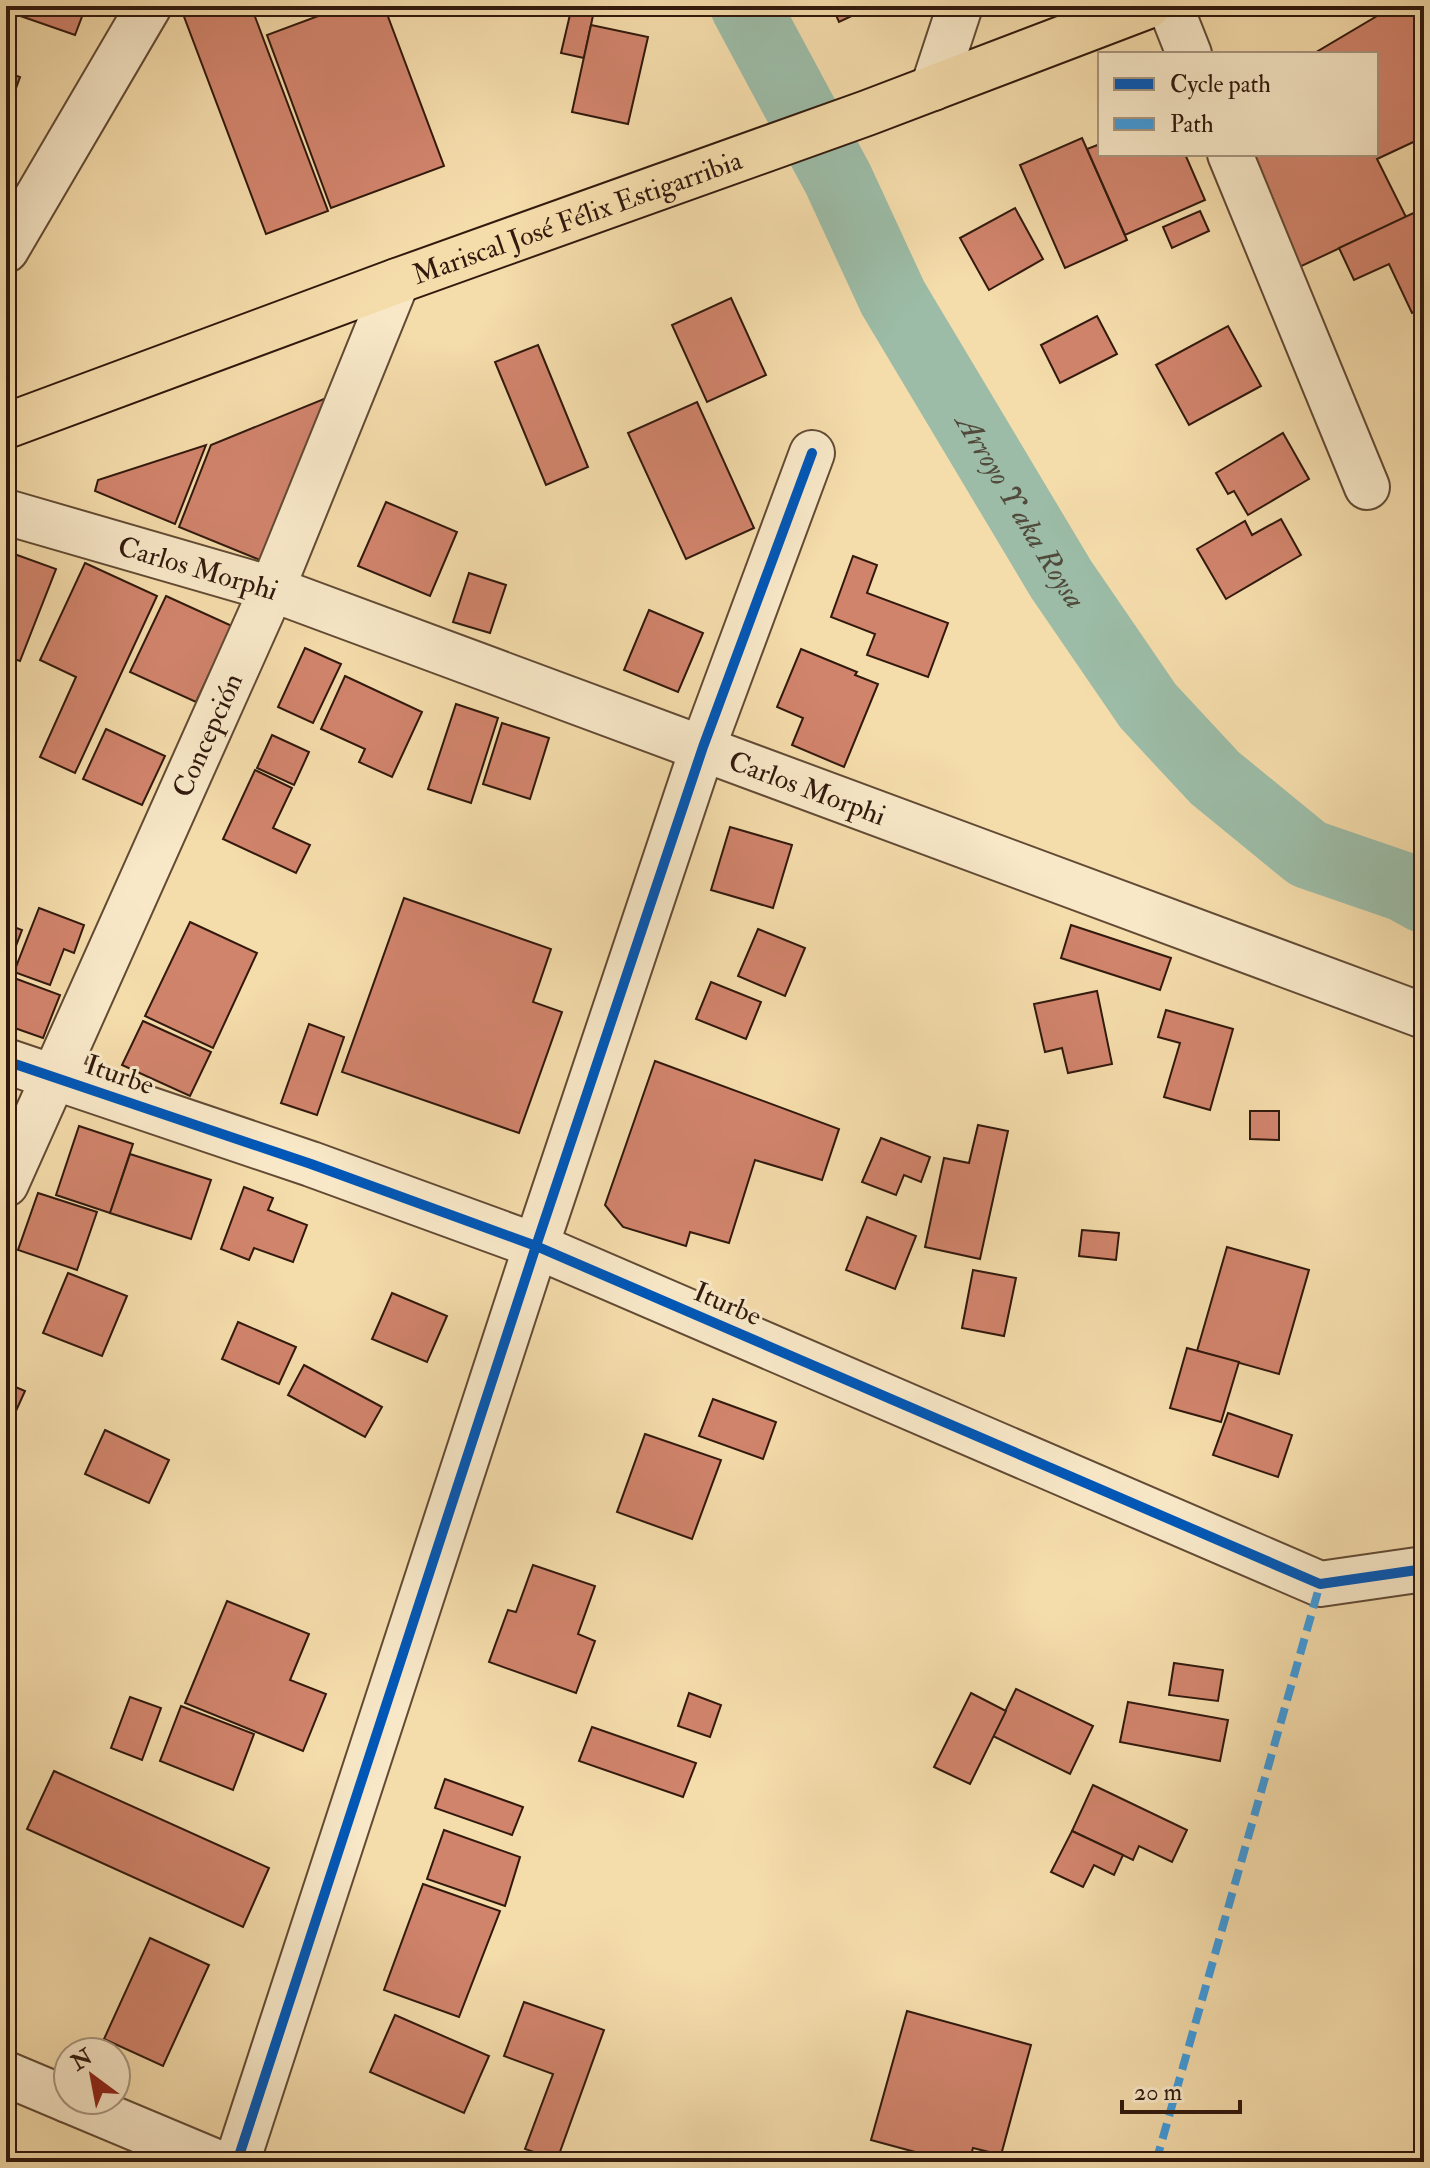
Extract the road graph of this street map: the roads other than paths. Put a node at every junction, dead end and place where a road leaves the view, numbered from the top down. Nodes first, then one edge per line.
1 (149, 6) edge
2 (960, 6) edge
3 (1148, 6) edge
4 (1170, 6) edge
5 (1188, 52) edge
6 (933, 88) junction
7 (1231, 156) edge
8 (6, 250) edge
9 (397, 281) junction
10 (6, 426) edge
11 (812, 453) dead end
12 (1367, 487) dead end
13 (6, 512) edge
14 (272, 589) junction
15 (703, 747) junction
16 (1424, 1016) edge
17 (6, 1061) edge
18 (56, 1078) junction
19 (6, 1184) edge
20 (536, 1246) junction
21 (1424, 1569) edge
22 (6, 2074) edge
23 (52, 2093) edge
24 (106, 2116) edge
25 (216, 2162) edge
26 (237, 2162) edge

1 - 8 street
2 - 6 street
3 - 6 main road, Mariscal José Félix Estigarribia
4 - 5 street
6 - 9 main road, Mariscal José Félix Estigarribia
7 - 12 street
9 - 10 main road, Mariscal José Félix Estigarribia
9 - 14 street, Concepción
11 - 15 street
13 - 14 street, Carlos Morphi
14 - 15 street, Carlos Morphi
14 - 18 street, Concepción
15 - 16 street, Carlos Morphi
15 - 20 street
17 - 18 street, Iturbe
18 - 19 street, Concepción
18 - 20 street, Iturbe
20 - 21 street, Iturbe
20 - 26 street
22 - 23 street
24 - 25 street

